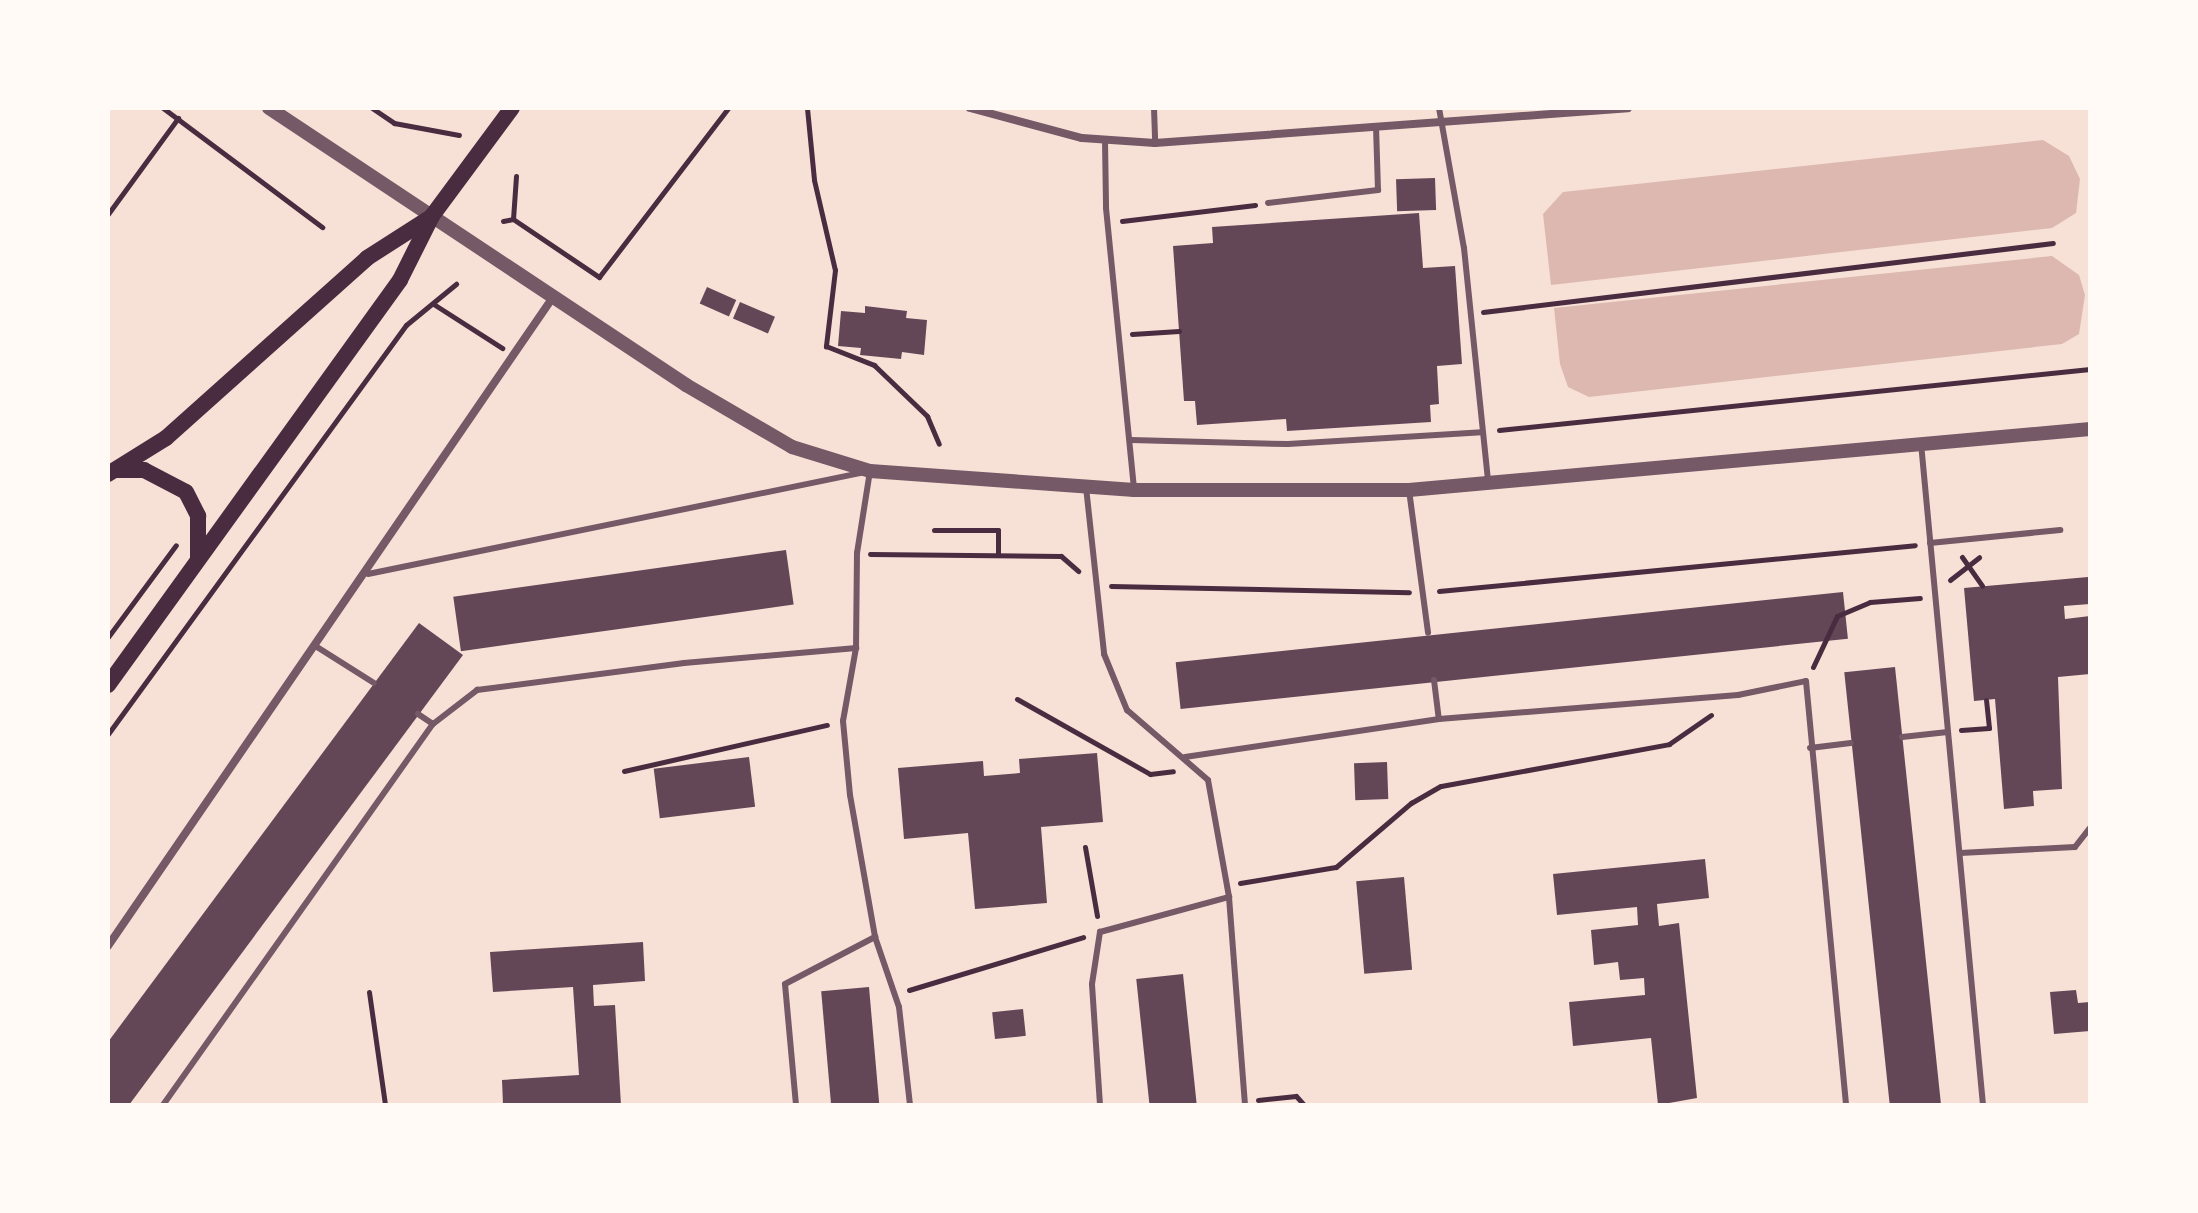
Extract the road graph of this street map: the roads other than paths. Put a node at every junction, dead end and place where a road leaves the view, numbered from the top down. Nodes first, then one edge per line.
1 (269, 108) edge
2 (512, 108) edge
3 (970, 108) edge
4 (1154, 108) edge
5 (1439, 108) edge
6 (1628, 108) edge
7 (1442, 123) junction
8 (1376, 127) junction
9 (1105, 141) junction
10 (1155, 143) junction
11 (1268, 203) road end
12 (432, 216) junction
13 (553, 297) junction
14 (2090, 429) edge
15 (1482, 432) junction
16 (1131, 440) junction
17 (1921, 443) junction
18 (870, 471) junction
19 (112, 472) edge
20 (1488, 486) junction
21 (1086, 487) junction
22 (1134, 490) junction
23 (1409, 490) junction
24 (2060, 530) dead end
25 (1930, 543) junction
26 (197, 563) junction
27 (368, 574) junction
28 (1428, 633) dead end
29 (317, 647) junction
30 (856, 648) junction
31 (1434, 680) dead end
32 (374, 683) dead end
33 (108, 685) edge
34 (418, 714) dead end
35 (1439, 719) junction
36 (433, 724) junction
37 (1948, 732) junction
38 (1902, 737) dead end
39 (1851, 743) dead end
40 (1810, 748) junction
41 (1185, 757) junction
42 (2090, 828) edge
43 (1960, 853) junction
44 (1229, 897) junction
45 (875, 937) junction
46 (108, 946) edge
47 (1245, 1103) edge
48 (163, 1105) edge
49 (796, 1105) edge
50 (910, 1105) edge
51 (1100, 1105) edge
52 (1846, 1105) edge
53 (1983, 1105) edge

1 - 12 street
2 - 12 main road
3 - 9 street
4 - 10 lane
5 - 7 lane
6 - 7 street
7 - 8 street
7 - 15 lane
8 - 10 street
8 - 11 lane
9 - 10 street
9 - 16 lane
12 - 13 street
12 - 19 main road
12 - 26 main road
13 - 18 street
13 - 27 street
14 - 17 street
15 - 16 lane
15 - 20 lane
16 - 22 lane
17 - 20 street
17 - 25 lane
18 - 21 street
18 - 27 lane
18 - 30 lane
19 - 26 main road
20 - 23 street
21 - 22 street
21 - 41 lane
22 - 23 street
23 - 28 lane
24 - 25 lane
25 - 37 lane
26 - 33 main road
27 - 29 street
29 - 32 lane
29 - 46 street
30 - 36 lane
30 - 45 lane
31 - 35 lane
34 - 36 lane
35 - 40 lane
35 - 41 lane
36 - 48 lane
37 - 38 lane
37 - 43 lane
39 - 40 lane
40 - 52 lane
41 - 44 lane
42 - 43 lane
43 - 53 lane
44 - 47 lane
44 - 51 lane
45 - 49 lane
45 - 50 lane

